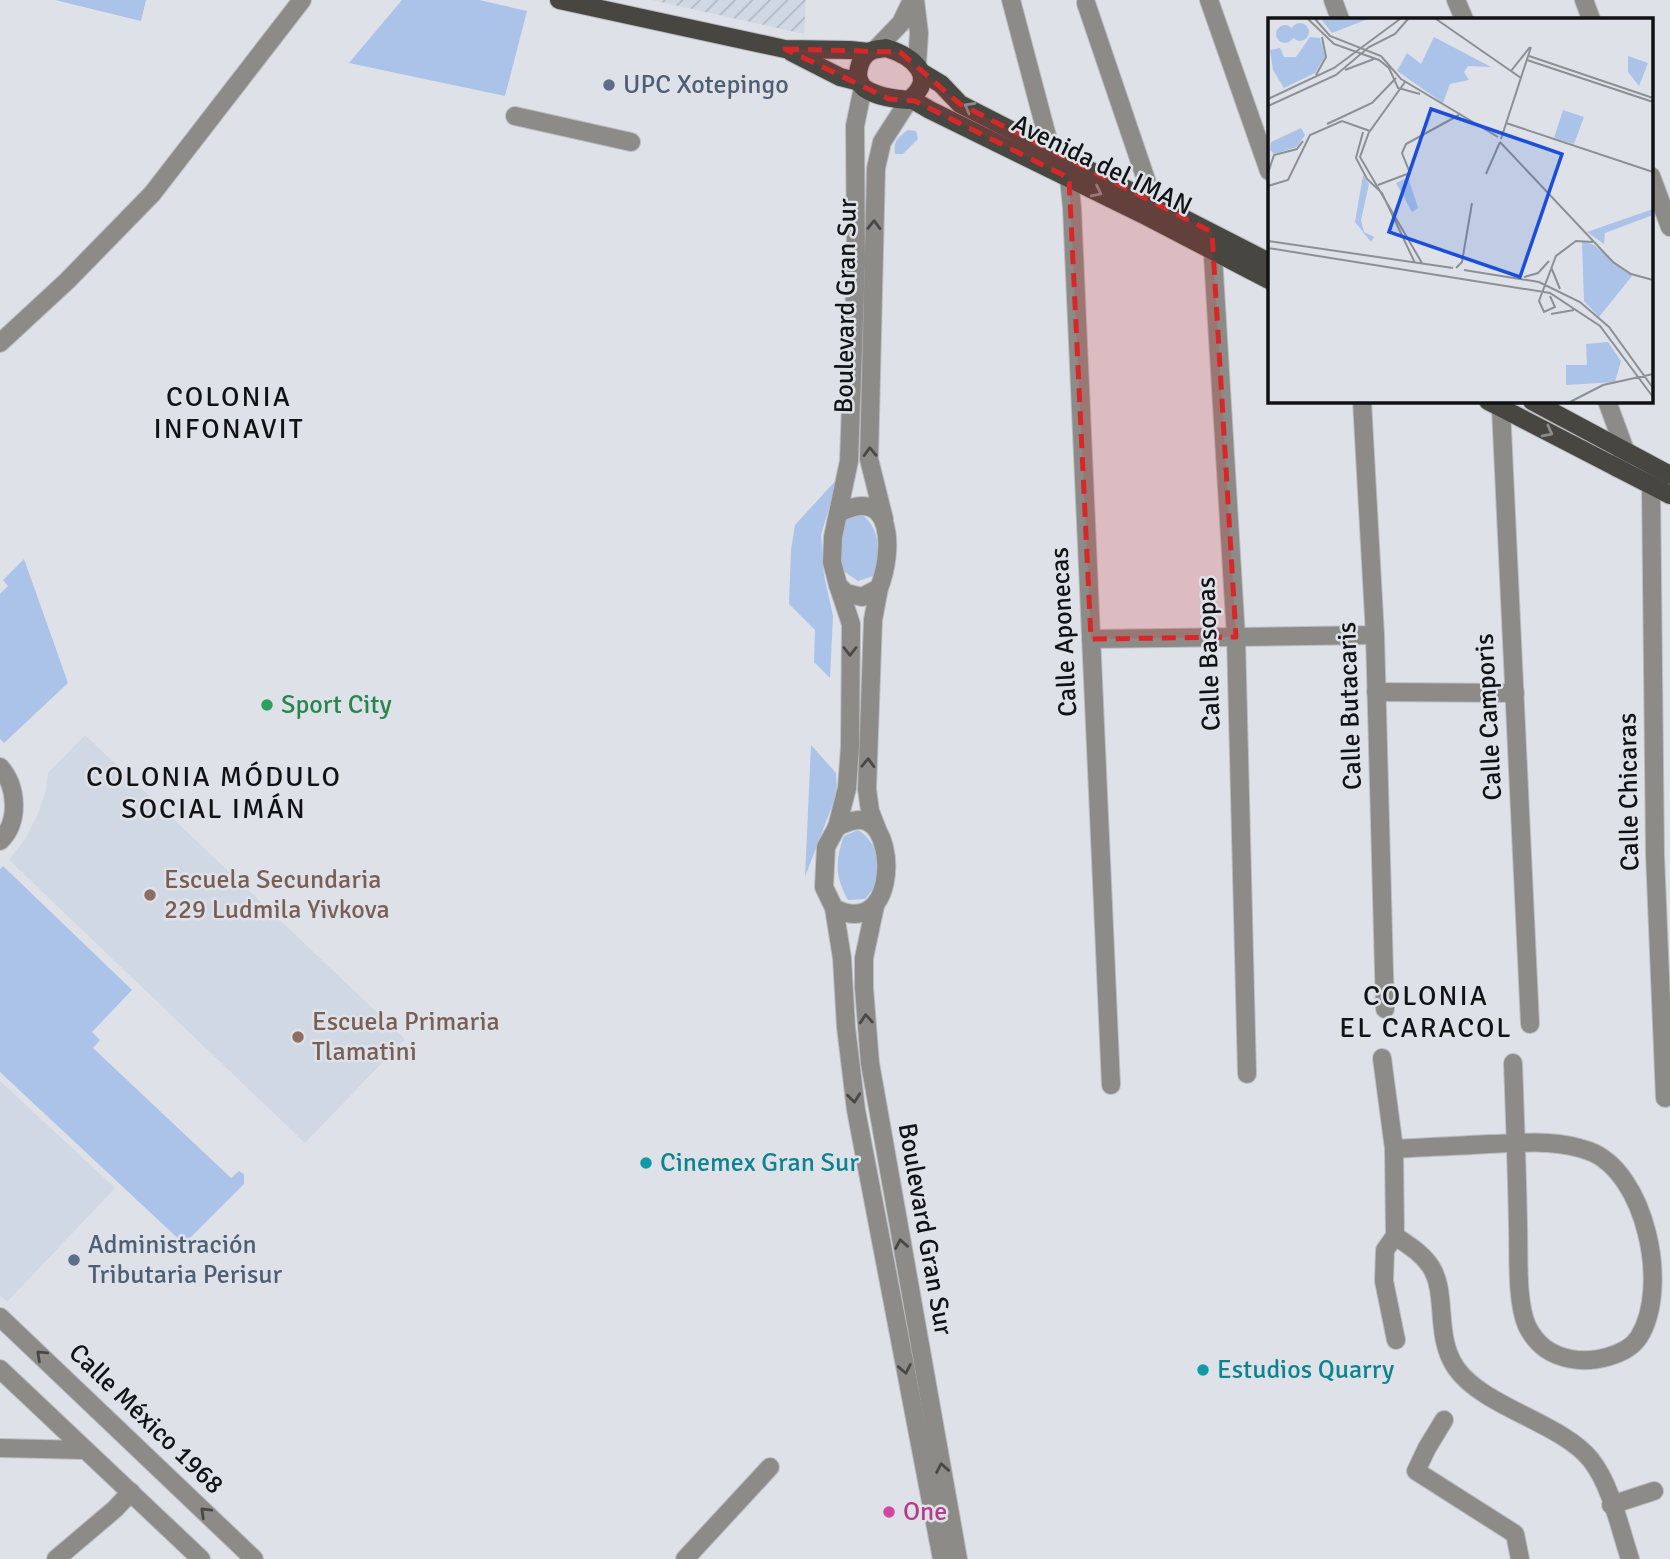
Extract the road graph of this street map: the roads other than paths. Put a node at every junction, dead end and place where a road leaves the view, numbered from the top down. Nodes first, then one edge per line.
1 (302, 0) edge
2 (559, 0) edge
3 (914, 0) edge
4 (1011, 0) edge
5 (1209, 0) edge
6 (1333, 0) edge
7 (1457, 0) edge
8 (1584, 0) edge
9 (1086, 3) dead end
10 (1340, 18) edge
11 (1464, 18) edge
12 (1591, 18) edge
13 (785, 49) junction
14 (873, 51) junction
15 (919, 68) junction
16 (862, 85) junction
17 (910, 99) junction
18 (515, 116) dead end
19 (631, 142) dead end
20 (1051, 151) junction
21 (1268, 168) edge
22 (1069, 178) junction
23 (1652, 179) edge
24 (1151, 209) junction
25 (1670, 227) edge
26 (1213, 241) junction
27 (1268, 262) edge
28 (1268, 279) edge
29 (0, 342) edge
30 (1362, 402) edge
31 (1534, 402) edge
32 (1607, 402) edge
33 (1498, 403) edge
34 (1625, 450) junction
35 (1617, 468) junction
36 (1660, 476) edge
37 (1670, 495) edge
38 (839, 513) junction
39 (884, 519) junction
40 (838, 584) junction
41 (879, 587) junction
42 (1376, 635) junction
43 (1236, 637) junction
44 (1091, 639) junction
45 (1377, 692) junction
46 (1515, 693) junction
47 (0, 766) edge
48 (837, 827) junction
49 (877, 829) junction
50 (0, 841) edge
51 (1663, 855) edge
52 (875, 906) junction
53 (834, 908) junction
54 (1385, 1009) dead end
55 (1530, 1024) dead end
56 (1382, 1058) dead end
57 (1513, 1063) dead end
58 (1247, 1074) dead end
59 (1111, 1084) dead end
60 (1665, 1098) dead end
61 (1517, 1143) junction
62 (1394, 1149) junction
63 (1395, 1236) junction
64 (913, 1311) junction
65 (894, 1314) junction
66 (0, 1317) edge
67 (1396, 1340) dead end
68 (0, 1369) edge
69 (1444, 1420) dead end
70 (0, 1448) edge
71 (85, 1450) junction
72 (770, 1466) dead end
73 (1654, 1491) dead end
74 (131, 1492) junction
75 (1611, 1505) junction
76 (56, 1559) edge
77 (201, 1559) edge
78 (254, 1559) edge
79 (685, 1559) edge
80 (942, 1559) edge
81 (958, 1559) edge
82 (1520, 1559) edge
83 (1630, 1559) edge

1 - 29 street
2 - 13 main road
3 - 14 street
3 - 15 street
4 - 20 street
5 - 21 street
6 - 10 street
7 - 11 street
8 - 12 street
9 - 24 street
13 - 14 main road
13 - 16 main road
14 - 15 main road
14 - 16 main road
15 - 17 main road
20 -> 15 main road, Avenida del IMAN
16 - 17 main road
16 - 38 street, Boulevard Gran Sur
17 - 22 main road, Avenida del IMAN
39 -> 17 street, Boulevard Gran Sur
18 - 19 street
20 - 22 street
20 - 24 main road, Avenida del IMAN
22 -> 24 main road, Avenida del IMAN
22 - 44 street, Calle Aponecas
23 - 25 street
24 - 26 main road, Avenida del IMAN
26 - 27 main road, Avenida del IMAN
26 - 28 main road, Avenida del IMAN
26 - 43 street, Calle Basopas
30 - 42 street, Calle Butacaris
31 - 34 main road
32 - 34 street
33 -> 35 main road
33 - 46 street, Calle Camporis
34 - 35 street
34 - 36 main road
35 - 36 main road
36 - 37 main road
36 - 51 street, Calle Chicaras
38 - 39 street
38 - 40 street
39 - 41 street
40 - 41 street
40 -> 48 street
49 -> 41 street
42 - 43 street
42 - 45 street, Calle Butacaris
43 - 44 street
43 - 58 street, Calle Basopas
44 - 59 street, Calle Aponecas
45 - 46 street
45 - 54 street, Calle Butacaris
46 - 55 street, Calle Camporis
47 - 50 street
48 - 49 street
48 - 53 street
49 - 52 street
51 - 60 street, Calle Chicaras
52 - 53 street
64 -> 52 street, Boulevard Gran Sur
53 -> 65 street, Boulevard Gran Sur
56 - 62 street
57 - 61 street
61 - 61 street
61 - 62 street
62 - 63 street
63 - 67 street
63 - 75 street
64 - 65 street
81 -> 64 street, Boulevard Gran Sur
65 -> 80 street, Boulevard Gran Sur
78 -> 66 street, Calle México 1968
68 - 71 street
69 - 82 street
70 - 71 street
71 - 74 street
72 - 79 street
73 - 75 street
74 - 76 street
74 - 77 street
75 - 83 street

